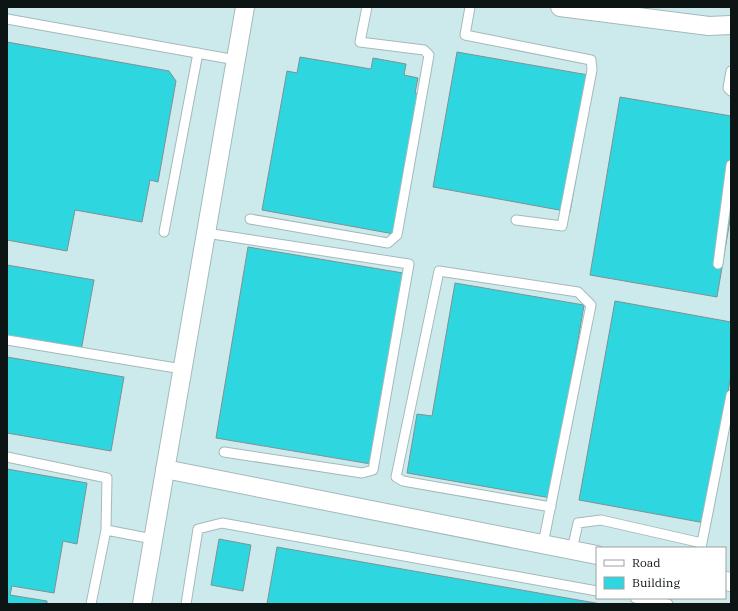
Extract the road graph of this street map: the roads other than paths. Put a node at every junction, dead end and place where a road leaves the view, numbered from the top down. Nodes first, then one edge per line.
1 (245, 7) edge
2 (367, 7) edge
3 (470, 7) edge
4 (560, 7) edge
5 (579, 8) edge
6 (7, 19) edge
7 (731, 25) edge
8 (198, 53) junction
9 (236, 60) junction
10 (731, 71) edge
11 (731, 91) edge
12 (731, 165) edge
13 (250, 219) dead end
14 (516, 220) dead end
15 (164, 232) dead end
16 (206, 233) junction
17 (718, 264) dead end
18 (7, 340) edge
19 (182, 369) junction
20 (731, 395) edge
21 (224, 452) dead end
22 (7, 457) edge
23 (165, 469) junction
24 (551, 507) junction
25 (106, 530) junction
26 (153, 539) junction
27 (543, 544) junction
28 (702, 545) edge
29 (572, 550) junction
30 (596, 555) edge
31 (596, 591) edge
32 (640, 599) edge
33 (91, 604) edge
34 (142, 604) edge
35 (186, 604) edge
36 (668, 604) edge

1 - 9 street
2 - 13 lane
3 - 14 lane
4 - 5 street
5 - 7 street
6 - 8 lane
8 - 9 lane
8 - 15 lane
9 - 16 street
10 - 11 lane
12 - 17 lane
16 - 19 street
16 - 21 lane
18 - 19 lane
19 - 23 street
20 - 28 lane
22 - 25 lane
23 - 26 street
23 - 27 street
24 - 24 lane
24 - 27 lane
25 - 26 lane
25 - 33 lane
26 - 34 street
27 - 29 street
28 - 29 lane
29 - 30 street
31 - 35 lane
32 - 36 lane

